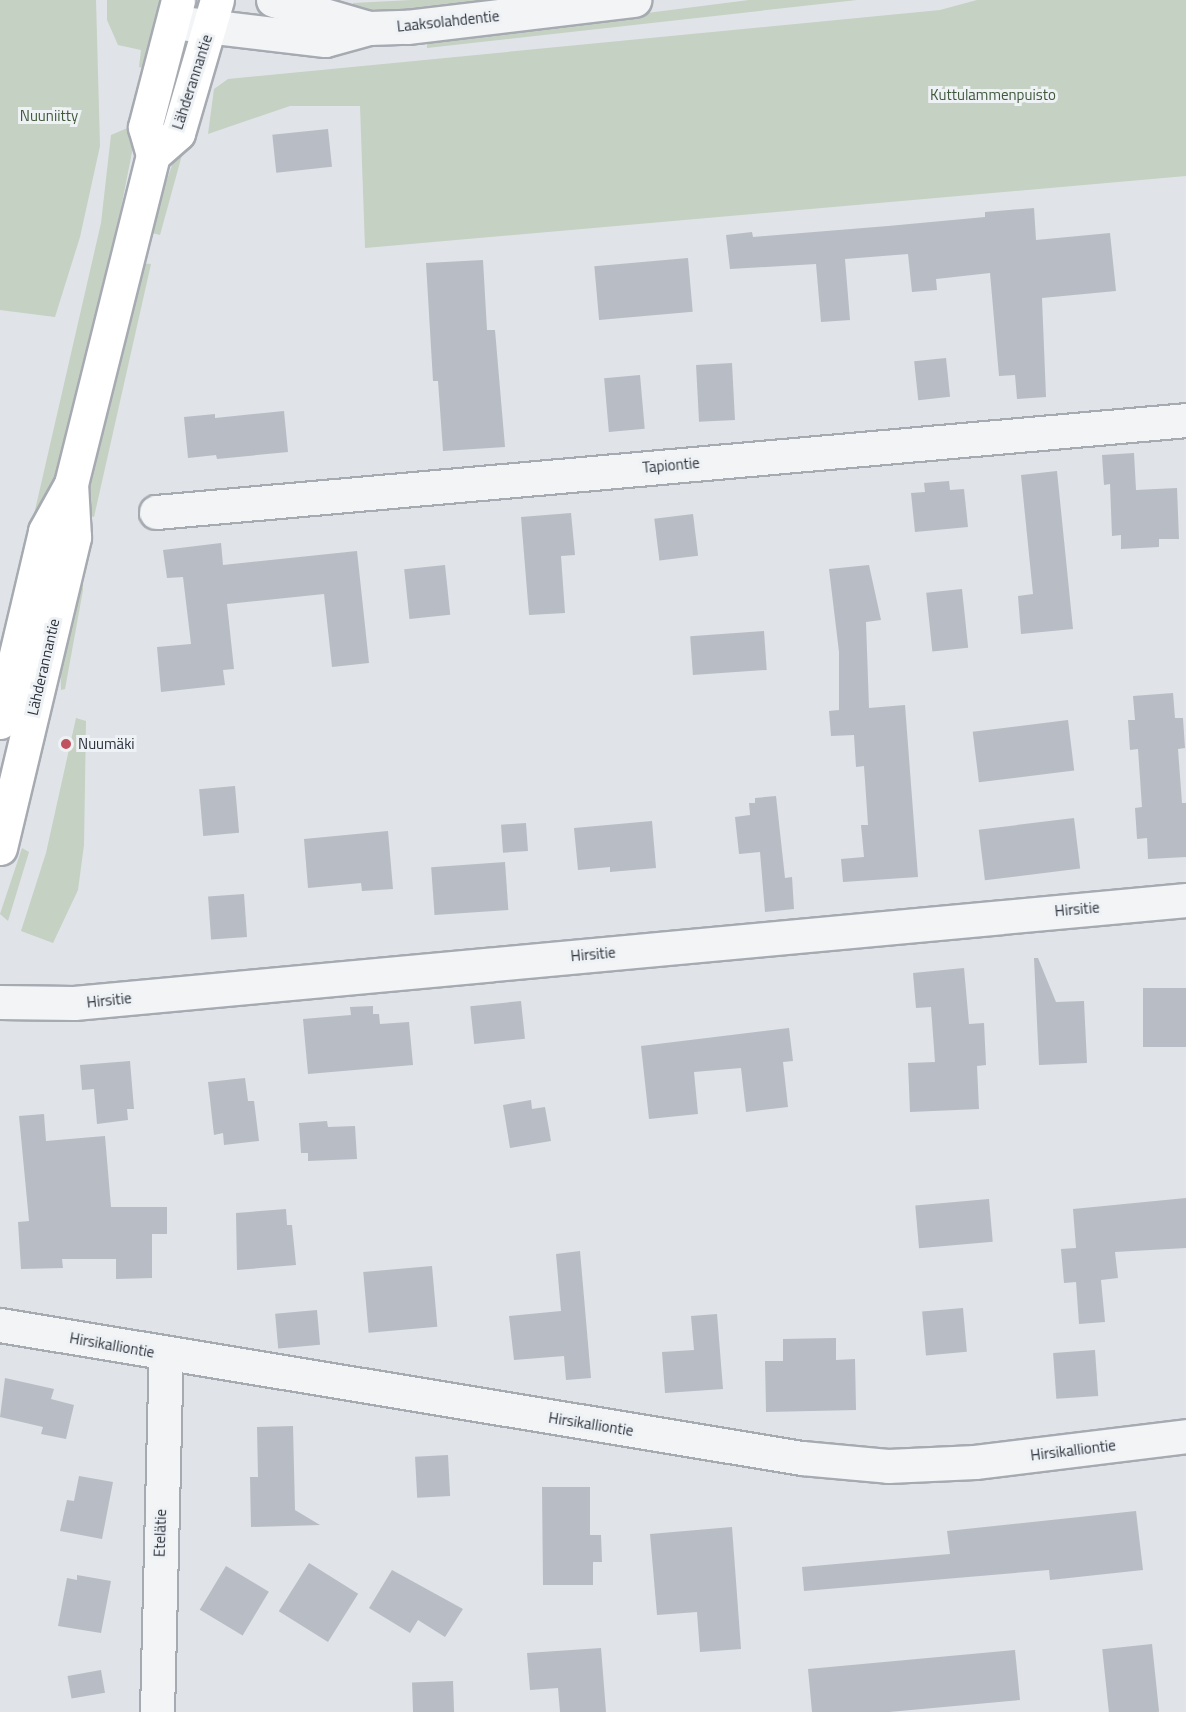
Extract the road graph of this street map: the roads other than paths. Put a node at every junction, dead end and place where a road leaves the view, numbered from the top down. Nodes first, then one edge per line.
1 (273, 0) edge
2 (634, 0) edge
3 (175, 11) edge
4 (213, 14) edge
5 (369, 28) junction
6 (153, 155) junction
7 (1186, 420) edge
8 (71, 484) junction
9 (156, 512) dead end
10 (0, 722) edge
11 (0, 848) edge
12 (1186, 900) edge
13 (0, 1002) edge
14 (0, 1324) edge
15 (166, 1354) junction
16 (1186, 1436) edge
17 (157, 1712) edge

1 - 5 street, Laaksolahdentie
2 - 5 street, Laaksolahdentie
3 - 4 street, Laaksolahdentie
3 - 6 main road, Lähderannantie
4 - 5 street, Laaksolahdentie
4 - 6 main road, Lähderannantie
6 - 8 main road, Lähderannantie
7 - 9 street, Tapiontie
8 - 10 main road, Lähderannantie
8 - 11 main road, Lähderannantie
12 - 13 street, Hirsitie
14 - 15 street, Hirsikalliontie
15 - 16 street, Hirsikalliontie
15 - 17 street, Etelätie

